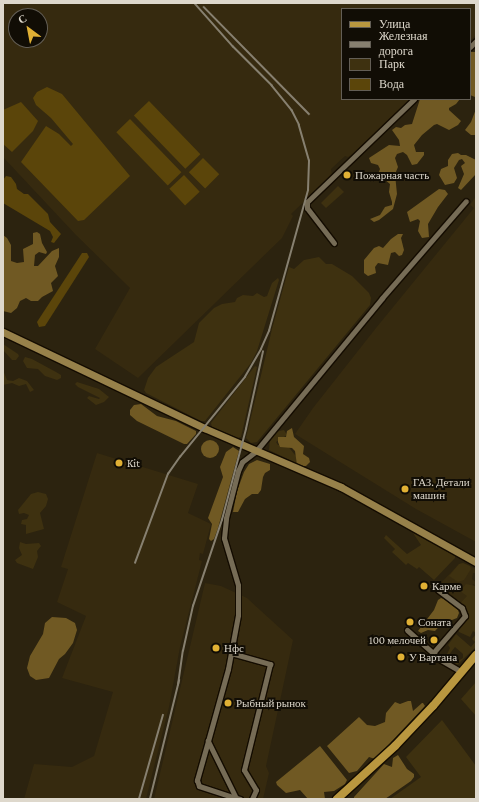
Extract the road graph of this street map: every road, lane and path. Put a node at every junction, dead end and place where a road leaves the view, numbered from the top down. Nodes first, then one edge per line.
1 (413, 100) edge
2 (466, 201) dead end
3 (334, 243) dead end
4 (3, 332) edge
5 (256, 451) junction
6 (476, 562) edge
7 (438, 590) dead end
8 (407, 630) dead end
9 (231, 653) junction
10 (433, 653) junction
11 (476, 655) edge
12 (462, 672) junction
13 (208, 741) junction
14 (238, 798) edge
15 (252, 799) edge
16 (337, 799) edge

1 - 3 street
2 - 5 street
4 - 5 street
5 - 6 street
5 - 9 street
7 - 10 street
8 - 10 street
9 - 13 street
9 - 15 street
10 - 12 street
11 - 12 main road
12 - 16 main road
13 - 14 street
13 - 14 street

